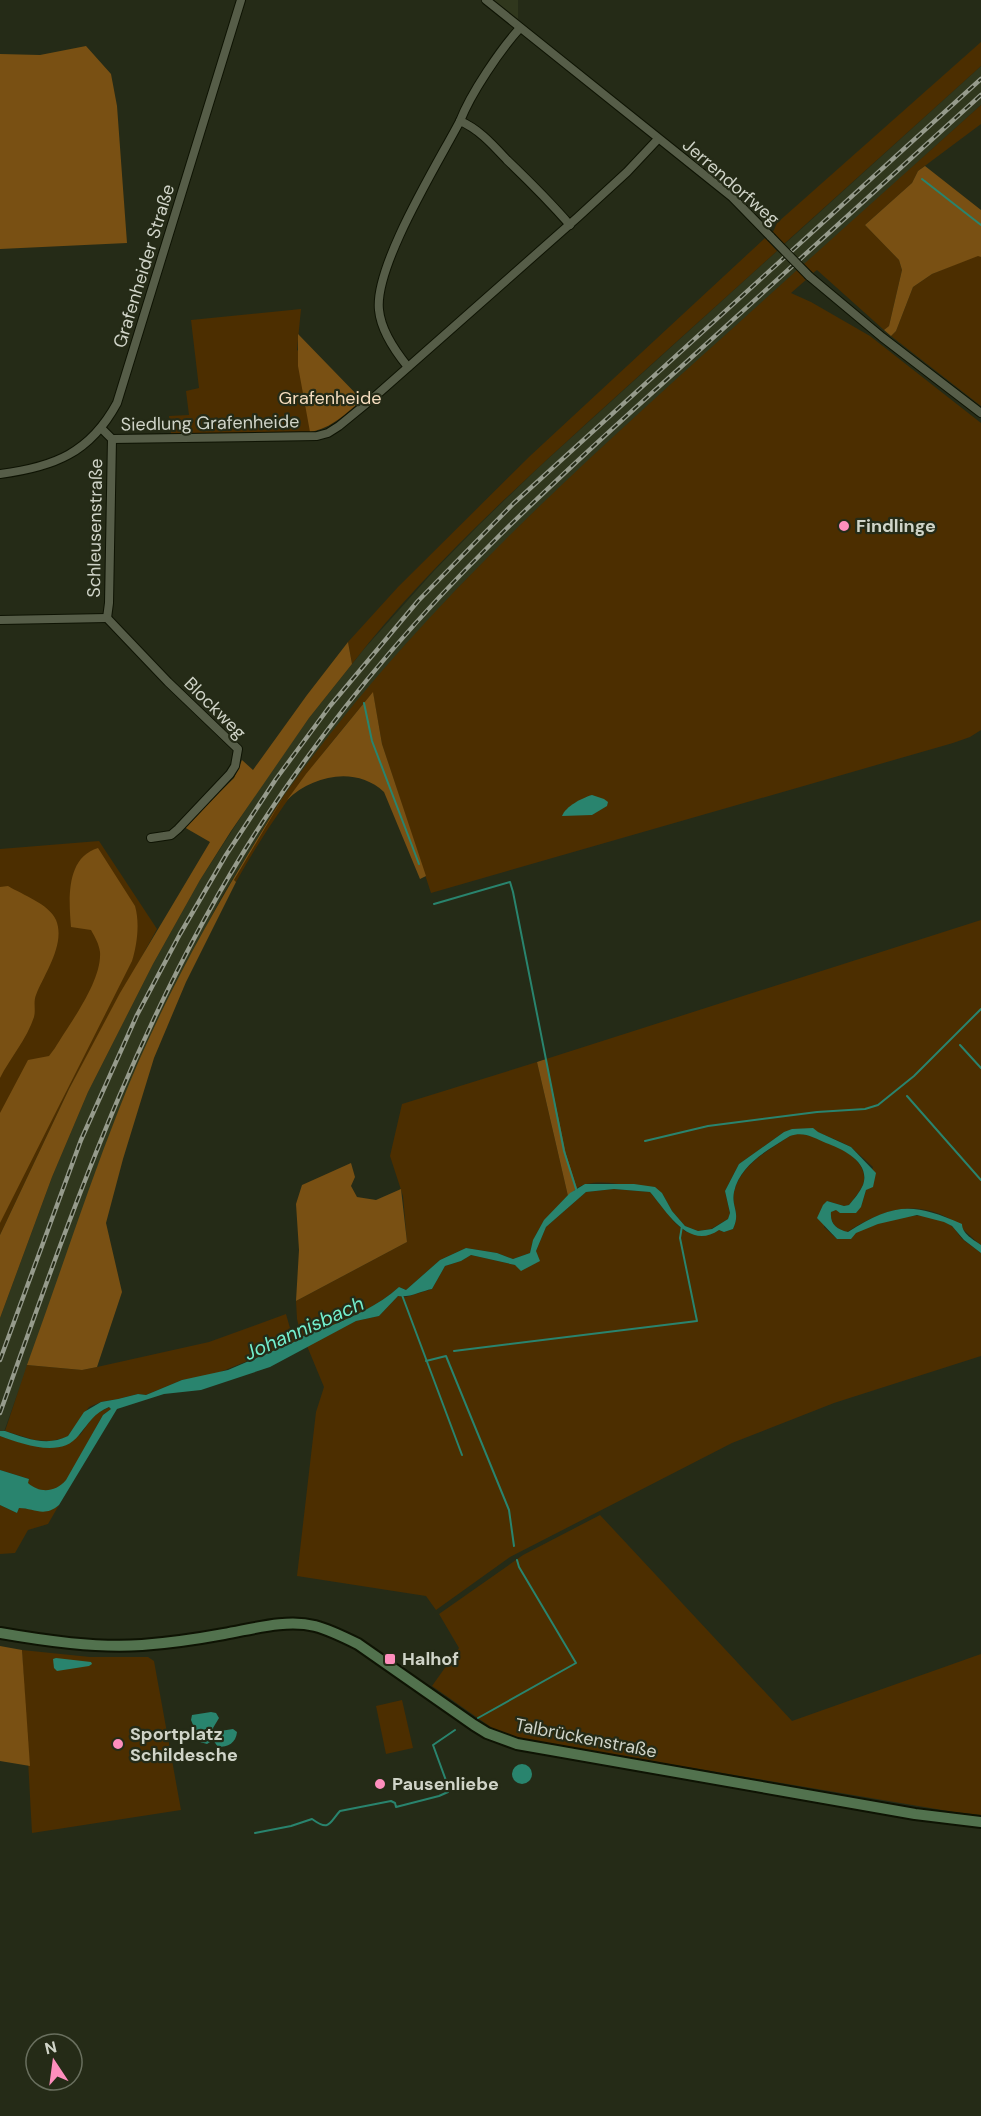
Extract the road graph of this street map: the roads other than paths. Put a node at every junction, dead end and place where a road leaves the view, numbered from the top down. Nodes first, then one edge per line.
1 (241, 0) edge
2 (486, 0) edge
3 (520, 28) junction
4 (460, 121) junction
5 (658, 139) junction
6 (570, 225) junction
7 (408, 367) junction
8 (981, 413) edge
9 (101, 428) junction
10 (112, 439) junction
11 (0, 474) edge
12 (107, 618) junction
13 (0, 620) edge
14 (151, 838) dead end
15 (0, 1633) edge
16 (981, 1822) edge

1 - 9 street, Grafenheider Straße
2 - 3 street, Jerrendorfweg
3 - 4 street
3 - 5 street, Jerrendorfweg
4 - 6 street
4 - 7 street
5 - 6 street, Siedlung Grafenheide
5 - 8 street, Jerrendorfweg, bridge
6 - 7 street, Siedlung Grafenheide
7 - 10 street, Siedlung Grafenheide
9 - 10 street, Siedlung Grafenheide
9 - 11 street, Grafenheider Straße
10 - 12 street, Schleusenstraße
12 - 13 street, Schleusenstraße
12 - 14 street, Blockweg
15 - 16 main road, Talbrückenstraße

